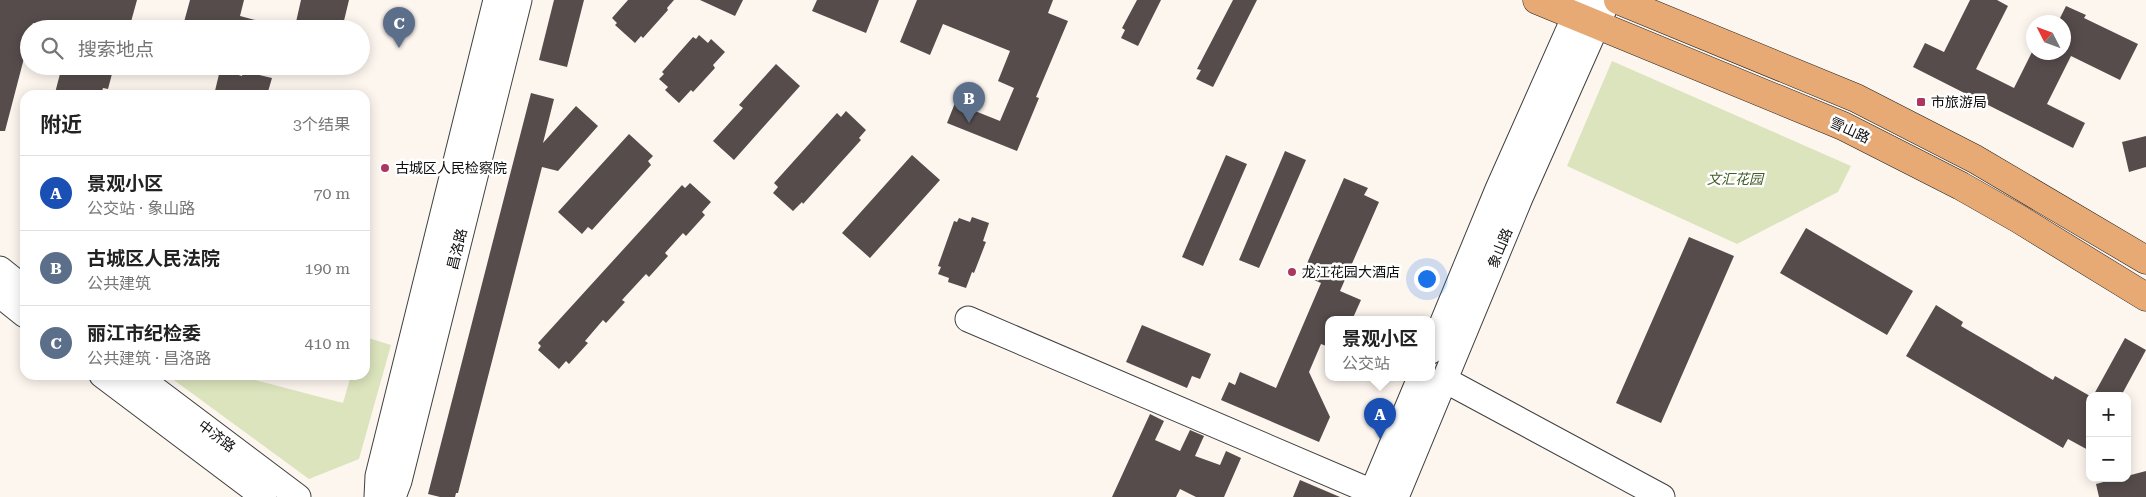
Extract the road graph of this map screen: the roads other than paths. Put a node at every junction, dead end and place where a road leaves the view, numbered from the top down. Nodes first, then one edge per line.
1 (496, 0) edge
2 (519, 0) edge
3 (1537, 0) edge
4 (1608, 0) edge
5 (1618, 0) edge
6 (1584, 13) edge
7 (2146, 260) edge
8 (0, 269) edge
9 (20, 285) edge
10 (0, 296) edge
11 (2146, 297) edge
12 (20, 311) edge
13 (968, 319) dead end
14 (1435, 341) edge
15 (109, 380) edge
16 (143, 380) edge
17 (1445, 380) junction
18 (1419, 381) edge
19 (1371, 494) edge
20 (264, 497) edge
21 (298, 497) edge
22 (377, 497) edge
23 (393, 497) edge
24 (1396, 497) edge
25 (1662, 497) edge

1 - 22 street, 昌洛路
2 - 23 street, 昌洛路
3 - 6 main road, 雪山路
4 - 6 street, 象山路
5 - 7 main road
6 - 11 main road, 雪山路
6 - 14 street, 象山路
6 - 17 street, 象山路
8 - 9 street
10 - 12 street
13 - 19 street
15 - 20 street, 中济路
16 - 21 street, 中济路
17 - 24 street, 象山路
17 - 25 street
18 - 19 street

